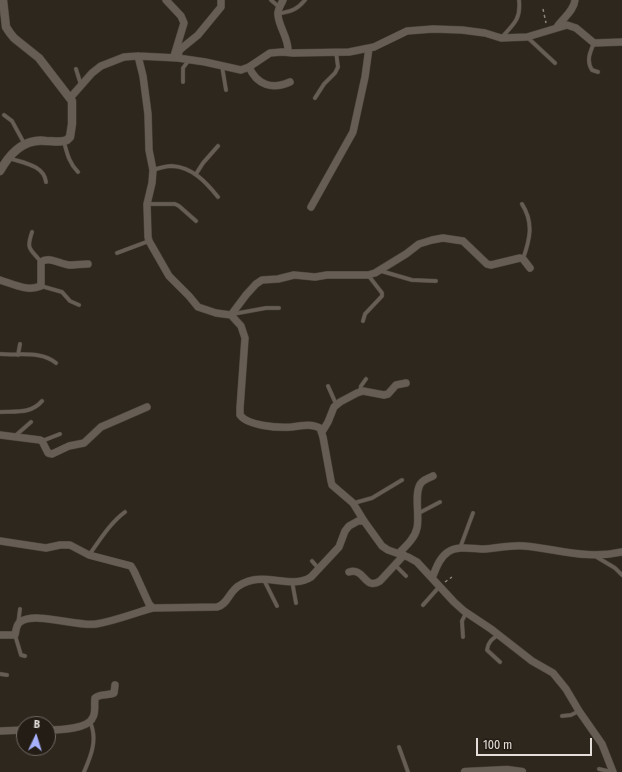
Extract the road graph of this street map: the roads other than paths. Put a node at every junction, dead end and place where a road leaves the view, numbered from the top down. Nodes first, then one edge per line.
1 (3, 0) edge
2 (166, 0) edge
3 (221, 0) edge
4 (271, 0) edge
5 (283, 0) edge
6 (305, 0) edge
7 (519, 0) edge
8 (575, 0) edge
9 (278, 11) junction
10 (557, 27) junction
11 (527, 37) junction
12 (501, 38) junction
13 (622, 42) edge
14 (594, 43) junction
15 (368, 48) junction
16 (288, 52) junction
17 (336, 52) junction
18 (138, 56) junction
19 (176, 58) junction
20 (189, 60) junction
21 (555, 63) dead end
22 (222, 66) junction
23 (249, 67) junction
24 (76, 69) dead end
25 (598, 72) dead end
26 (183, 82) dead end
27 (290, 82) dead end
28 (81, 85) junction
29 (226, 90) dead end
30 (70, 98) junction
31 (315, 98) dead end
32 (4, 115) dead end
33 (64, 142) junction
34 (24, 143) junction
35 (218, 146) dead end
36 (8, 158) junction
37 (153, 170) junction
38 (0, 171) edge
39 (78, 172) dead end
40 (196, 174) junction
41 (46, 182) dead end
42 (218, 197) dead end
43 (148, 204) junction
44 (522, 204) dead end
45 (312, 207) dead end
46 (196, 221) dead end
47 (32, 232) dead end
48 (150, 241) junction
49 (117, 253) dead end
50 (524, 259) junction
51 (42, 262) junction
52 (88, 264) dead end
53 (530, 268) dead end
54 (380, 270) junction
55 (368, 275) junction
56 (0, 280) edge
57 (436, 282) dead end
58 (40, 286) junction
59 (79, 305) dead end
60 (279, 308) dead end
61 (231, 315) junction
62 (363, 320) dead end
63 (20, 344) dead end
64 (0, 354) edge
65 (18, 355) junction
66 (56, 363) dead end
67 (366, 379) dead end
68 (406, 383) dead end
69 (328, 386) dead end
70 (360, 392) junction
71 (42, 401) dead end
72 (336, 404) junction
73 (147, 407) dead end
74 (0, 412) edge
75 (31, 422) dead end
76 (322, 432) junction
77 (60, 434) dead end
78 (0, 435) edge
79 (15, 436) junction
80 (42, 441) junction
81 (433, 476) dead end
82 (402, 480) dead end
83 (440, 502) dead end
84 (353, 503) junction
85 (124, 512) dead end
86 (419, 513) junction
87 (472, 513) dead end
88 (364, 521) junction
89 (0, 540) edge
90 (460, 549) junction
91 (622, 552) edge
92 (402, 554) junction
93 (89, 555) junction
94 (592, 555) junction
95 (312, 561) dead end
96 (395, 565) junction
97 (319, 569) junction
98 (349, 572) dead end
99 (622, 575) edge
100 (406, 576) dead end
101 (432, 578) junction
102 (264, 579) junction
103 (292, 581) junction
104 (439, 587) junction
105 (296, 604) dead end
106 (423, 605) dead end
107 (277, 606) dead end
108 (153, 608) junction
109 (20, 609) dead end
110 (466, 613) junction
111 (17, 625) junction
112 (0, 635) edge
113 (14, 635) junction
114 (498, 635) junction
115 (463, 637) dead end
116 (25, 656) dead end
117 (500, 662) dead end
118 (0, 674) edge
119 (7, 675) dead end
120 (115, 685) dead end
121 (579, 711) junction
122 (562, 716) dead end
123 (90, 722) junction
124 (0, 730) edge
125 (16, 730) edge
126 (56, 730) edge
127 (399, 747) dead end
128 (599, 769) dead end
129 (84, 772) edge
130 (408, 772) edge
131 (465, 772) edge
132 (522, 772) edge
133 (613, 772) edge

1 - 30 street
2 - 19 street
3 - 19 street
4 - 9 lane
5 - 9 street
6 - 9 lane
7 - 12 lane
8 - 10 street
9 - 16 street
10 - 11 street
10 - 14 street
11 - 12 street
11 - 21 lane
12 - 15 street
13 - 14 street
14 - 25 lane
15 - 17 street
15 - 45 street
16 - 17 street
16 - 23 street
17 - 31 lane
18 - 19 street
18 - 28 street
18 - 37 street
19 - 20 street
20 - 22 street
20 - 26 lane
22 - 23 street
22 - 29 lane
23 - 27 street
24 - 28 lane
28 - 30 street
30 - 33 street
32 - 34 lane
33 - 34 street
33 - 39 lane
34 - 36 street
35 - 40 lane
36 - 38 street
36 - 41 lane
37 - 40 lane
37 - 43 street
40 - 42 lane
43 - 46 lane
43 - 48 street
44 - 50 lane
47 - 51 lane
48 - 49 lane
48 - 61 street
50 - 53 street
50 - 54 street
51 - 52 street
51 - 58 street
54 - 55 street
54 - 57 lane
55 - 61 street
55 - 62 lane
56 - 58 street
58 - 59 lane
60 - 61 lane
61 - 76 street
63 - 65 lane
64 - 65 lane
65 - 66 lane
67 - 70 lane
68 - 70 street
69 - 72 lane
70 - 72 street
71 - 74 lane
72 - 76 street
73 - 80 street
75 - 79 lane
76 - 84 street
77 - 80 lane
78 - 79 street
79 - 80 street
81 - 86 street
82 - 84 lane
83 - 86 lane
84 - 88 street
85 - 93 lane
86 - 92 street
87 - 90 lane
88 - 92 street
88 - 97 street
89 - 93 street
90 - 94 street
90 - 101 street
91 - 94 street
92 - 96 street
92 - 101 street
93 - 108 street
94 - 99 lane
95 - 97 lane
96 - 98 street
96 - 100 lane
97 - 103 street
101 - 104 street
102 - 103 street
102 - 107 lane
102 - 108 street
103 - 105 lane
104 - 106 lane
104 - 110 street
108 - 111 street
109 - 111 lane
110 - 114 street
110 - 115 lane
111 - 113 street
112 - 113 street
113 - 116 lane
114 - 117 lane
114 - 121 street
118 - 119 lane
120 - 123 street
121 - 122 lane
121 - 133 street
123 - 126 street
123 - 129 lane
124 - 125 street
127 - 130 lane
128 - 133 lane
131 - 132 street

